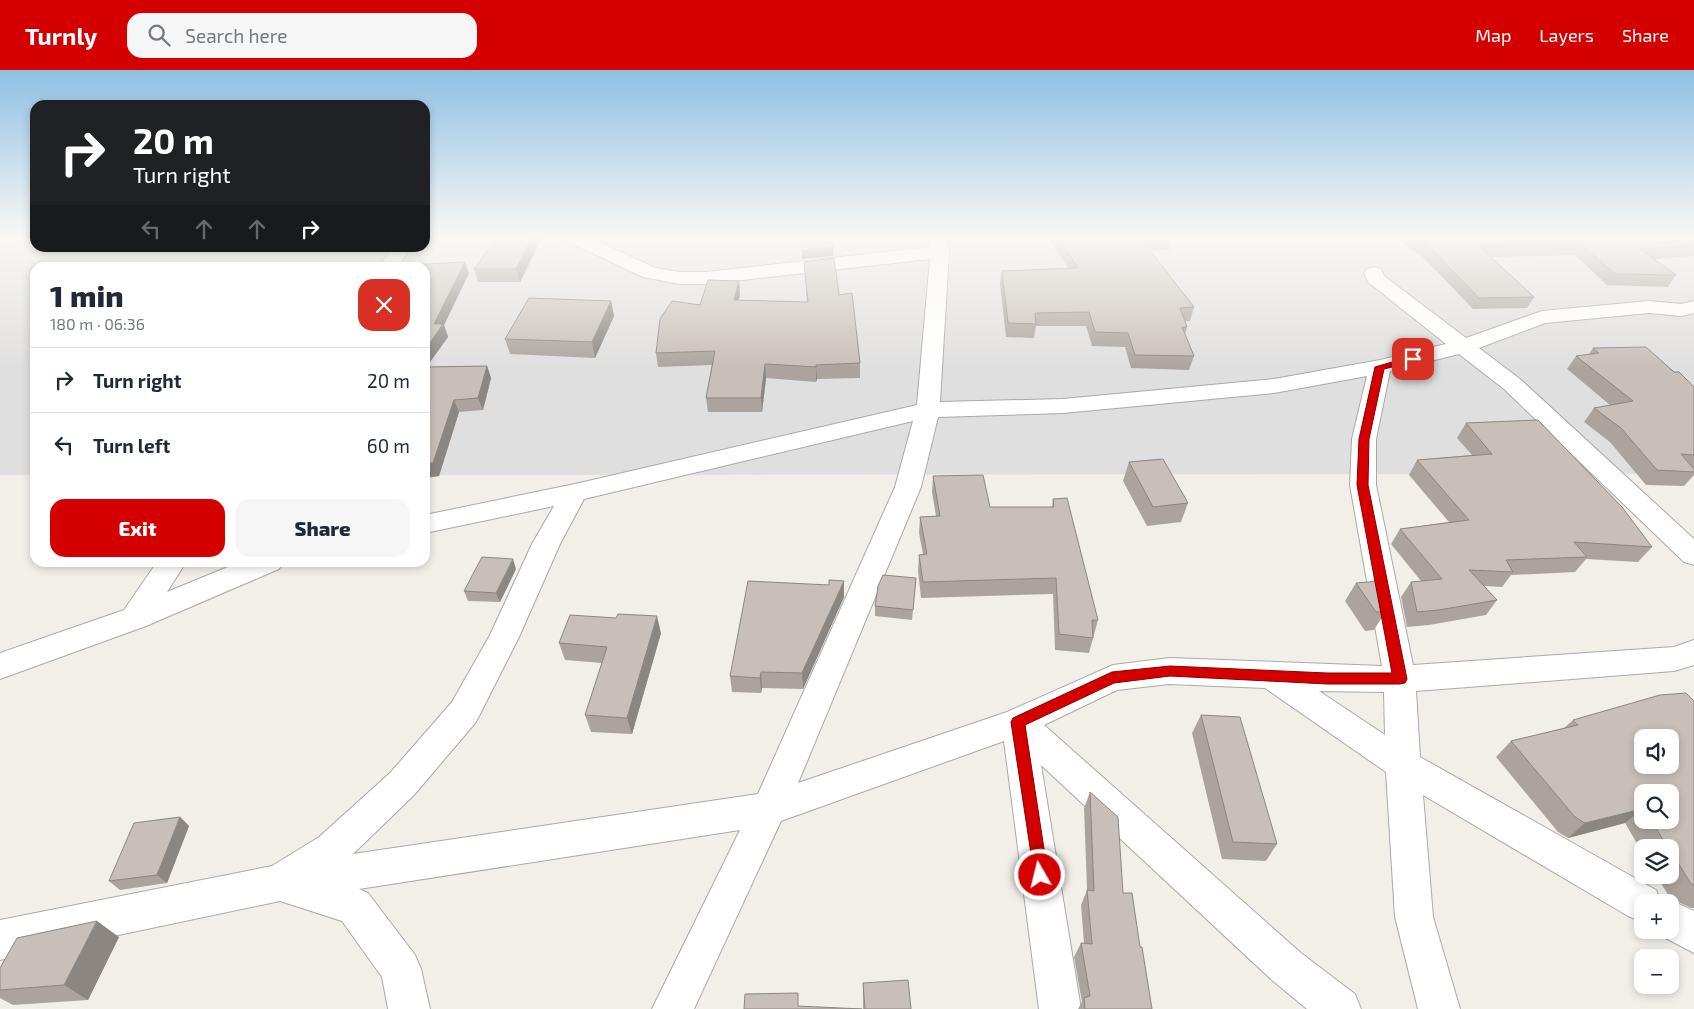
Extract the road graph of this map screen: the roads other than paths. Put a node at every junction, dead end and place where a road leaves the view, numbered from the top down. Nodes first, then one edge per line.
1 (937, 281) edge
2 (1379, 281) edge
3 (1690, 313) edge
4 (1463, 346) junction
5 (1380, 367) junction
6 (928, 410) junction
7 (575, 493) junction
8 (430, 523) edge
9 (1694, 555) edge
10 (169, 567) edge
11 (257, 567) edge
12 (135, 618) junction
13 (1694, 652) edge
14 (0, 666) edge
15 (1272, 676) junction
16 (1400, 679) junction
17 (1018, 722) junction
18 (1403, 765) junction
19 (769, 810) junction
20 (279, 883) junction
21 (1634, 898) edge
22 (1679, 924) edge
23 (1694, 933) edge
24 (0, 940) edge
25 (409, 1009) edge
26 (673, 1009) edge
27 (1060, 1009) edge
28 (1340, 1009) edge
29 (1440, 1009) edge

1 - 6 street
2 - 4 street
3 - 4 street
4 - 5 street
4 - 9 street
5 - 6 street
5 - 16 street
6 - 7 street
6 - 19 street
7 - 8 street
7 - 20 street
10 - 12 street
11 - 12 street
12 - 14 street
13 - 16 street
15 - 16 street
15 - 17 street
15 - 18 street
16 - 18 street
17 - 19 street
17 - 27 street
17 - 28 street
18 - 21 street
18 - 29 street
19 - 20 street
19 - 26 street
20 - 24 street
20 - 25 street
22 - 23 street

